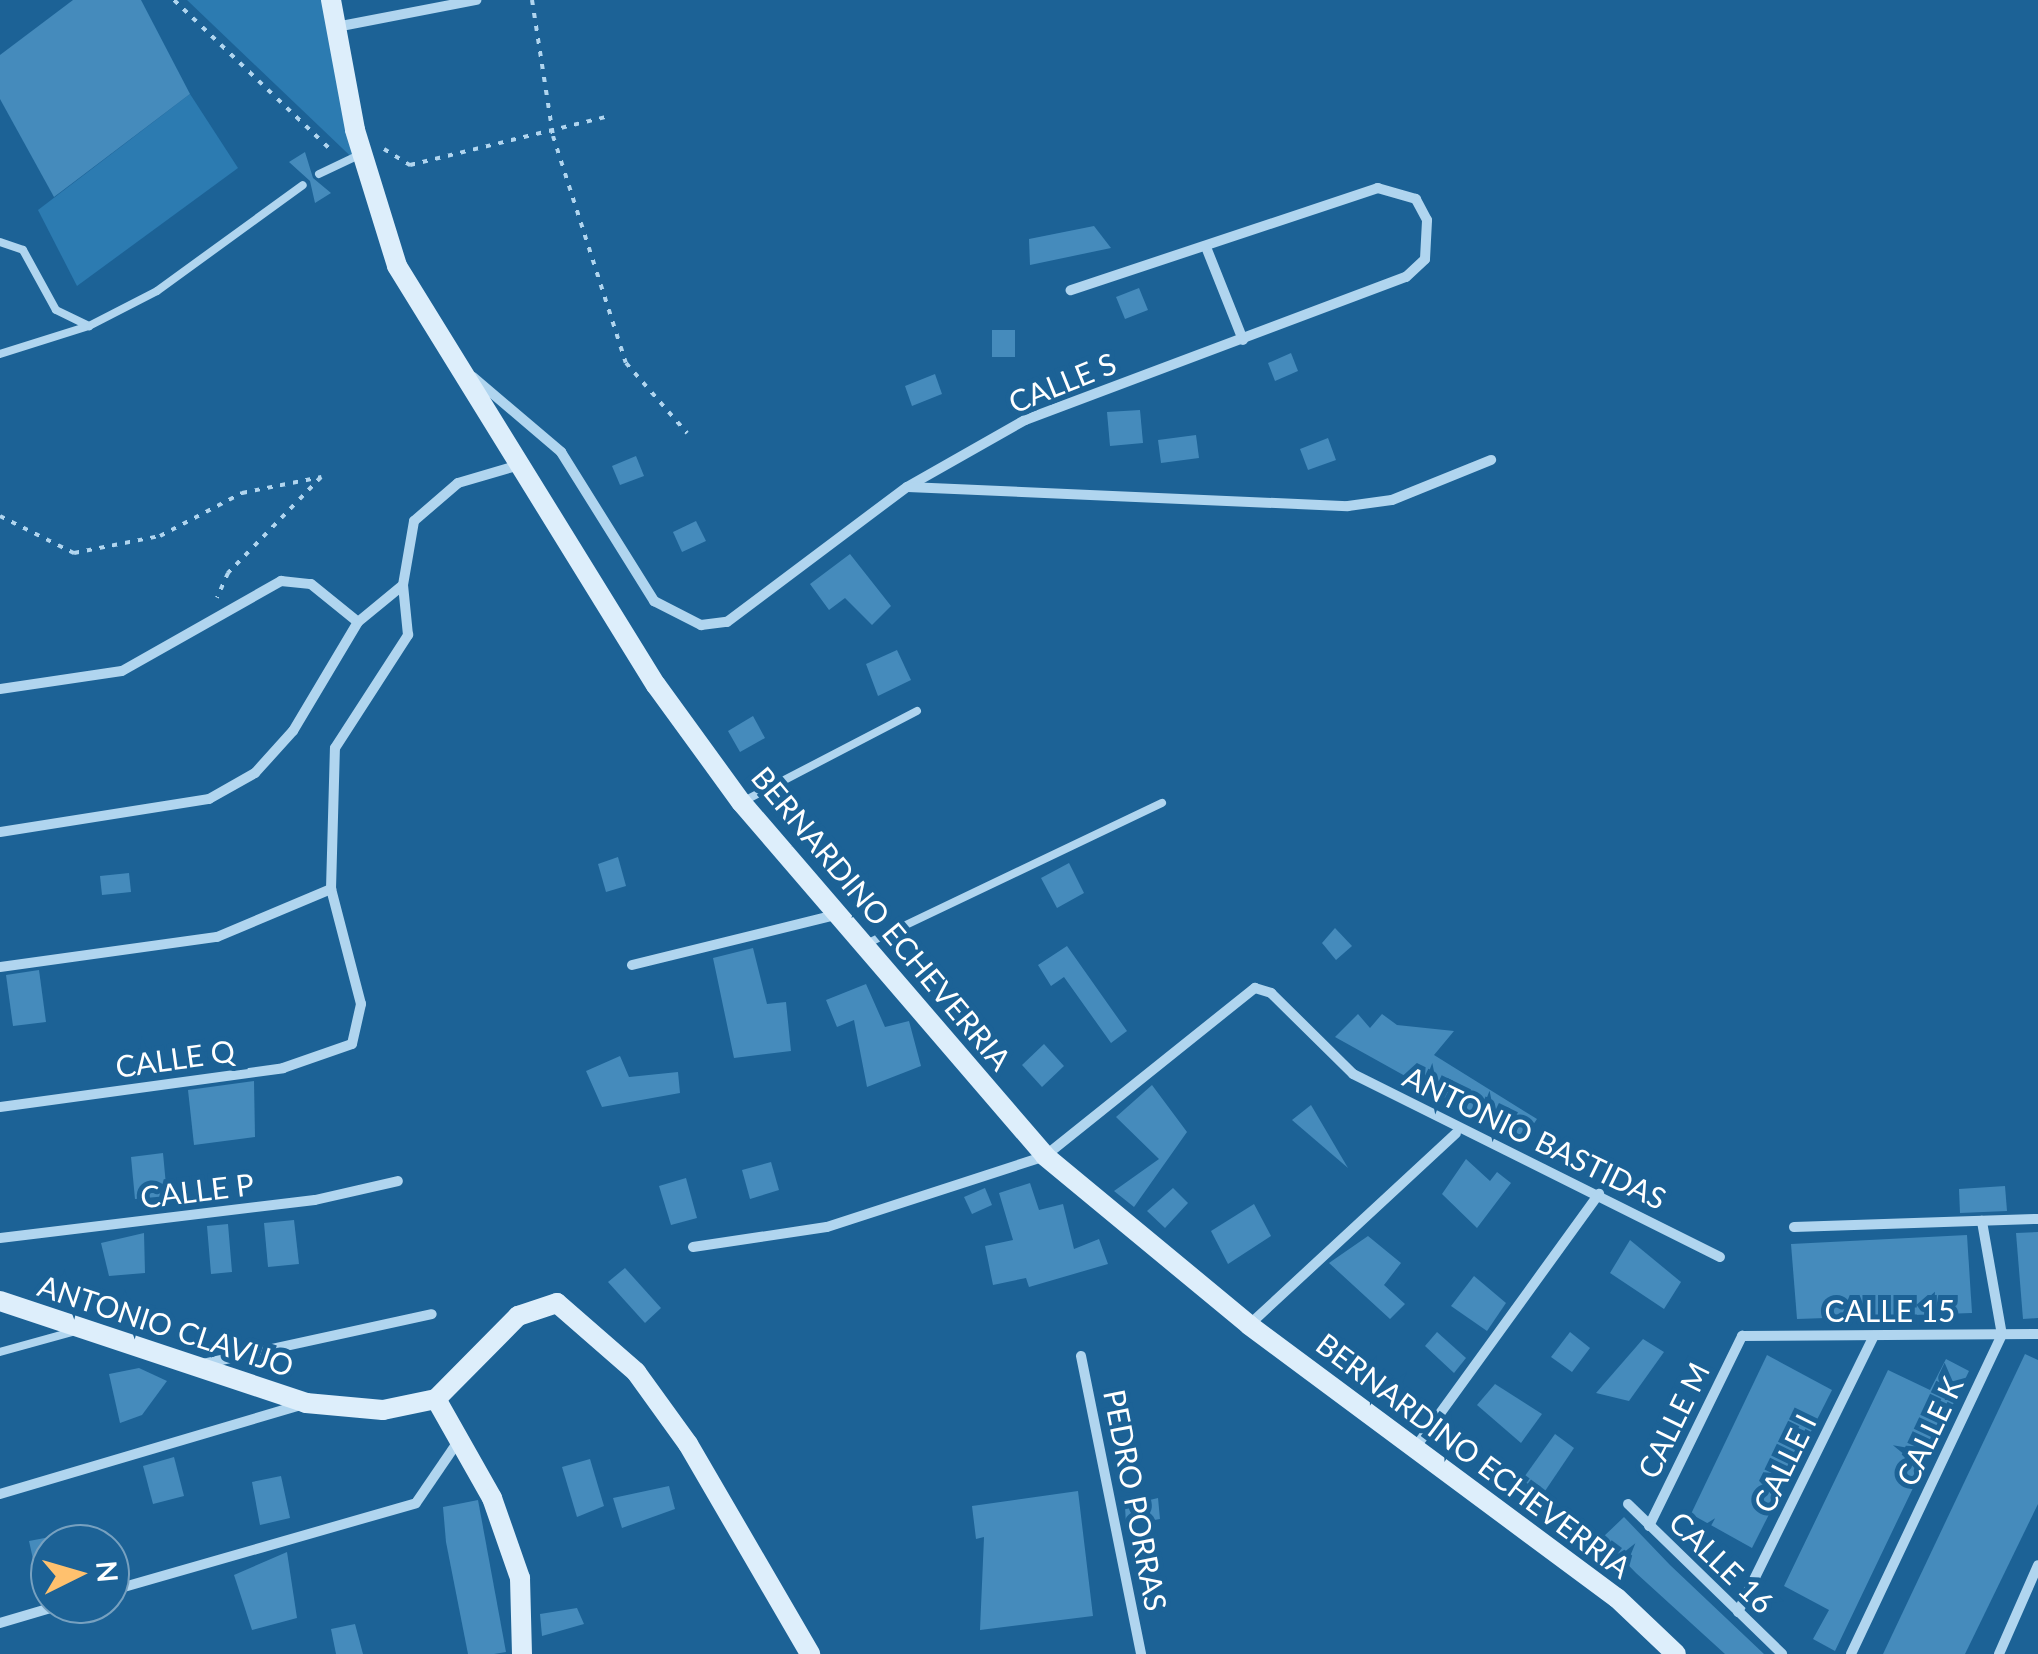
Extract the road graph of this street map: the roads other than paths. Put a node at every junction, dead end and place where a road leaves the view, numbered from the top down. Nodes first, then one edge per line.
1 (331, 0) edge
2 (476, 0) edge
3 (335, 27) junction
4 (353, 157) junction
5 (319, 174) dead end
6 (303, 185) dead end
7 (0, 242) edge
8 (1206, 247) junction
9 (1071, 290) dead end
10 (89, 326) junction
11 (1242, 340) junction
12 (0, 354) edge
13 (448, 359) junction
14 (1491, 460) dead end
15 (516, 466) junction
16 (906, 487) junction
17 (404, 584) junction
18 (358, 622) junction
19 (0, 689) edge
20 (918, 711) dead end
21 (741, 802) junction
22 (1162, 802) dead end
23 (0, 832) edge
24 (330, 888) junction
25 (839, 914) junction
26 (866, 944) junction
27 (632, 965) dead end
28 (0, 967) edge
29 (0, 1107) edge
30 (1456, 1133) junction
31 (1045, 1156) junction
32 (398, 1182) dead end
33 (1599, 1194) junction
34 (2038, 1219) edge
35 (1982, 1221) junction
36 (1794, 1227) dead end
37 (0, 1238) edge
38 (692, 1248) dead end
39 (1720, 1257) dead end
40 (0, 1301) edge
41 (432, 1314) dead end
42 (1249, 1325) junction
43 (79, 1330) junction
44 (2038, 1334) edge
45 (2002, 1335) junction
46 (1742, 1336) joint
47 (1874, 1336) junction
48 (0, 1352) edge
49 (1081, 1356) dead end
50 (183, 1368) junction
51 (436, 1399) junction
52 (306, 1403) junction
53 (462, 1435) junction
54 (1414, 1449) junction
55 (0, 1494) edge
56 (1628, 1504) dead end
57 (1649, 1526) junction
58 (2038, 1565) edge
59 (130, 1585) edge
60 (1738, 1612) junction
61 (30, 1614) edge
62 (0, 1622) edge
63 (522, 1654) edge
64 (810, 1654) edge
65 (1141, 1654) edge
66 (1676, 1654) edge
67 (1782, 1654) edge
68 (1852, 1654) edge
69 (1998, 1654) edge

1 - 3 street, BERNARDINO ECHEVERRIA
2 - 3 street
3 - 4 street, BERNARDINO ECHEVERRIA
4 - 5 lane
4 - 13 street, BERNARDINO ECHEVERRIA
6 - 10 lane
7 - 10 lane
8 - 9 street, CALLE S
8 - 11 street
8 - 11 street, CALLE S
10 - 12 lane
11 - 16 street, CALLE S
13 - 15 street, BERNARDINO ECHEVERRIA
13 - 16 street, CALLE S
14 - 16 street
15 - 17 street
15 - 21 street, BERNARDINO ECHEVERRIA
17 - 18 street
17 - 24 street
18 - 19 street
18 - 23 street
20 - 21 lane
21 - 25 street, BERNARDINO ECHEVERRIA
22 - 26 lane
24 - 28 street
24 - 29 street, CALLE Q
25 - 26 street, BERNARDINO ECHEVERRIA
25 - 27 street
26 - 31 street, BERNARDINO ECHEVERRIA
30 - 31 street, ANTONIO BASTIDAS
30 - 33 street, ANTONIO BASTIDAS
30 - 42 street
31 - 38 street
31 - 42 street, BERNARDINO ECHEVERRIA
32 - 37 street, CALLE P
33 - 39 street, ANTONIO BASTIDAS
33 - 54 street
34 - 35 street
35 - 36 street
35 - 45 street
40 - 43 street, ANTONIO CLAVIJO
41 - 50 street
42 - 54 street, BERNARDINO ECHEVERRIA
43 - 48 lane
43 - 50 street, ANTONIO CLAVIJO
44 - 45 street, CALLE 15
45 - 47 street, CALLE 15
45 - 68 street, CALLE K
46 - 47 street, CALLE 15
46 - 57 street, CALLE M
47 - 60 street, CALLE I
49 - 65 street, PEDRO PORRAS
50 - 52 street, ANTONIO CLAVIJO
51 - 52 street, ANTONIO CLAVIJO
51 - 53 street
51 - 64 street
52 - 55 street
53 - 59 street
53 - 63 street
54 - 66 street, BERNARDINO ECHEVERRIA
56 - 57 street, CALLE 16
57 - 60 street, CALLE 16
58 - 69 street
60 - 67 street, CALLE 16
61 - 62 street

